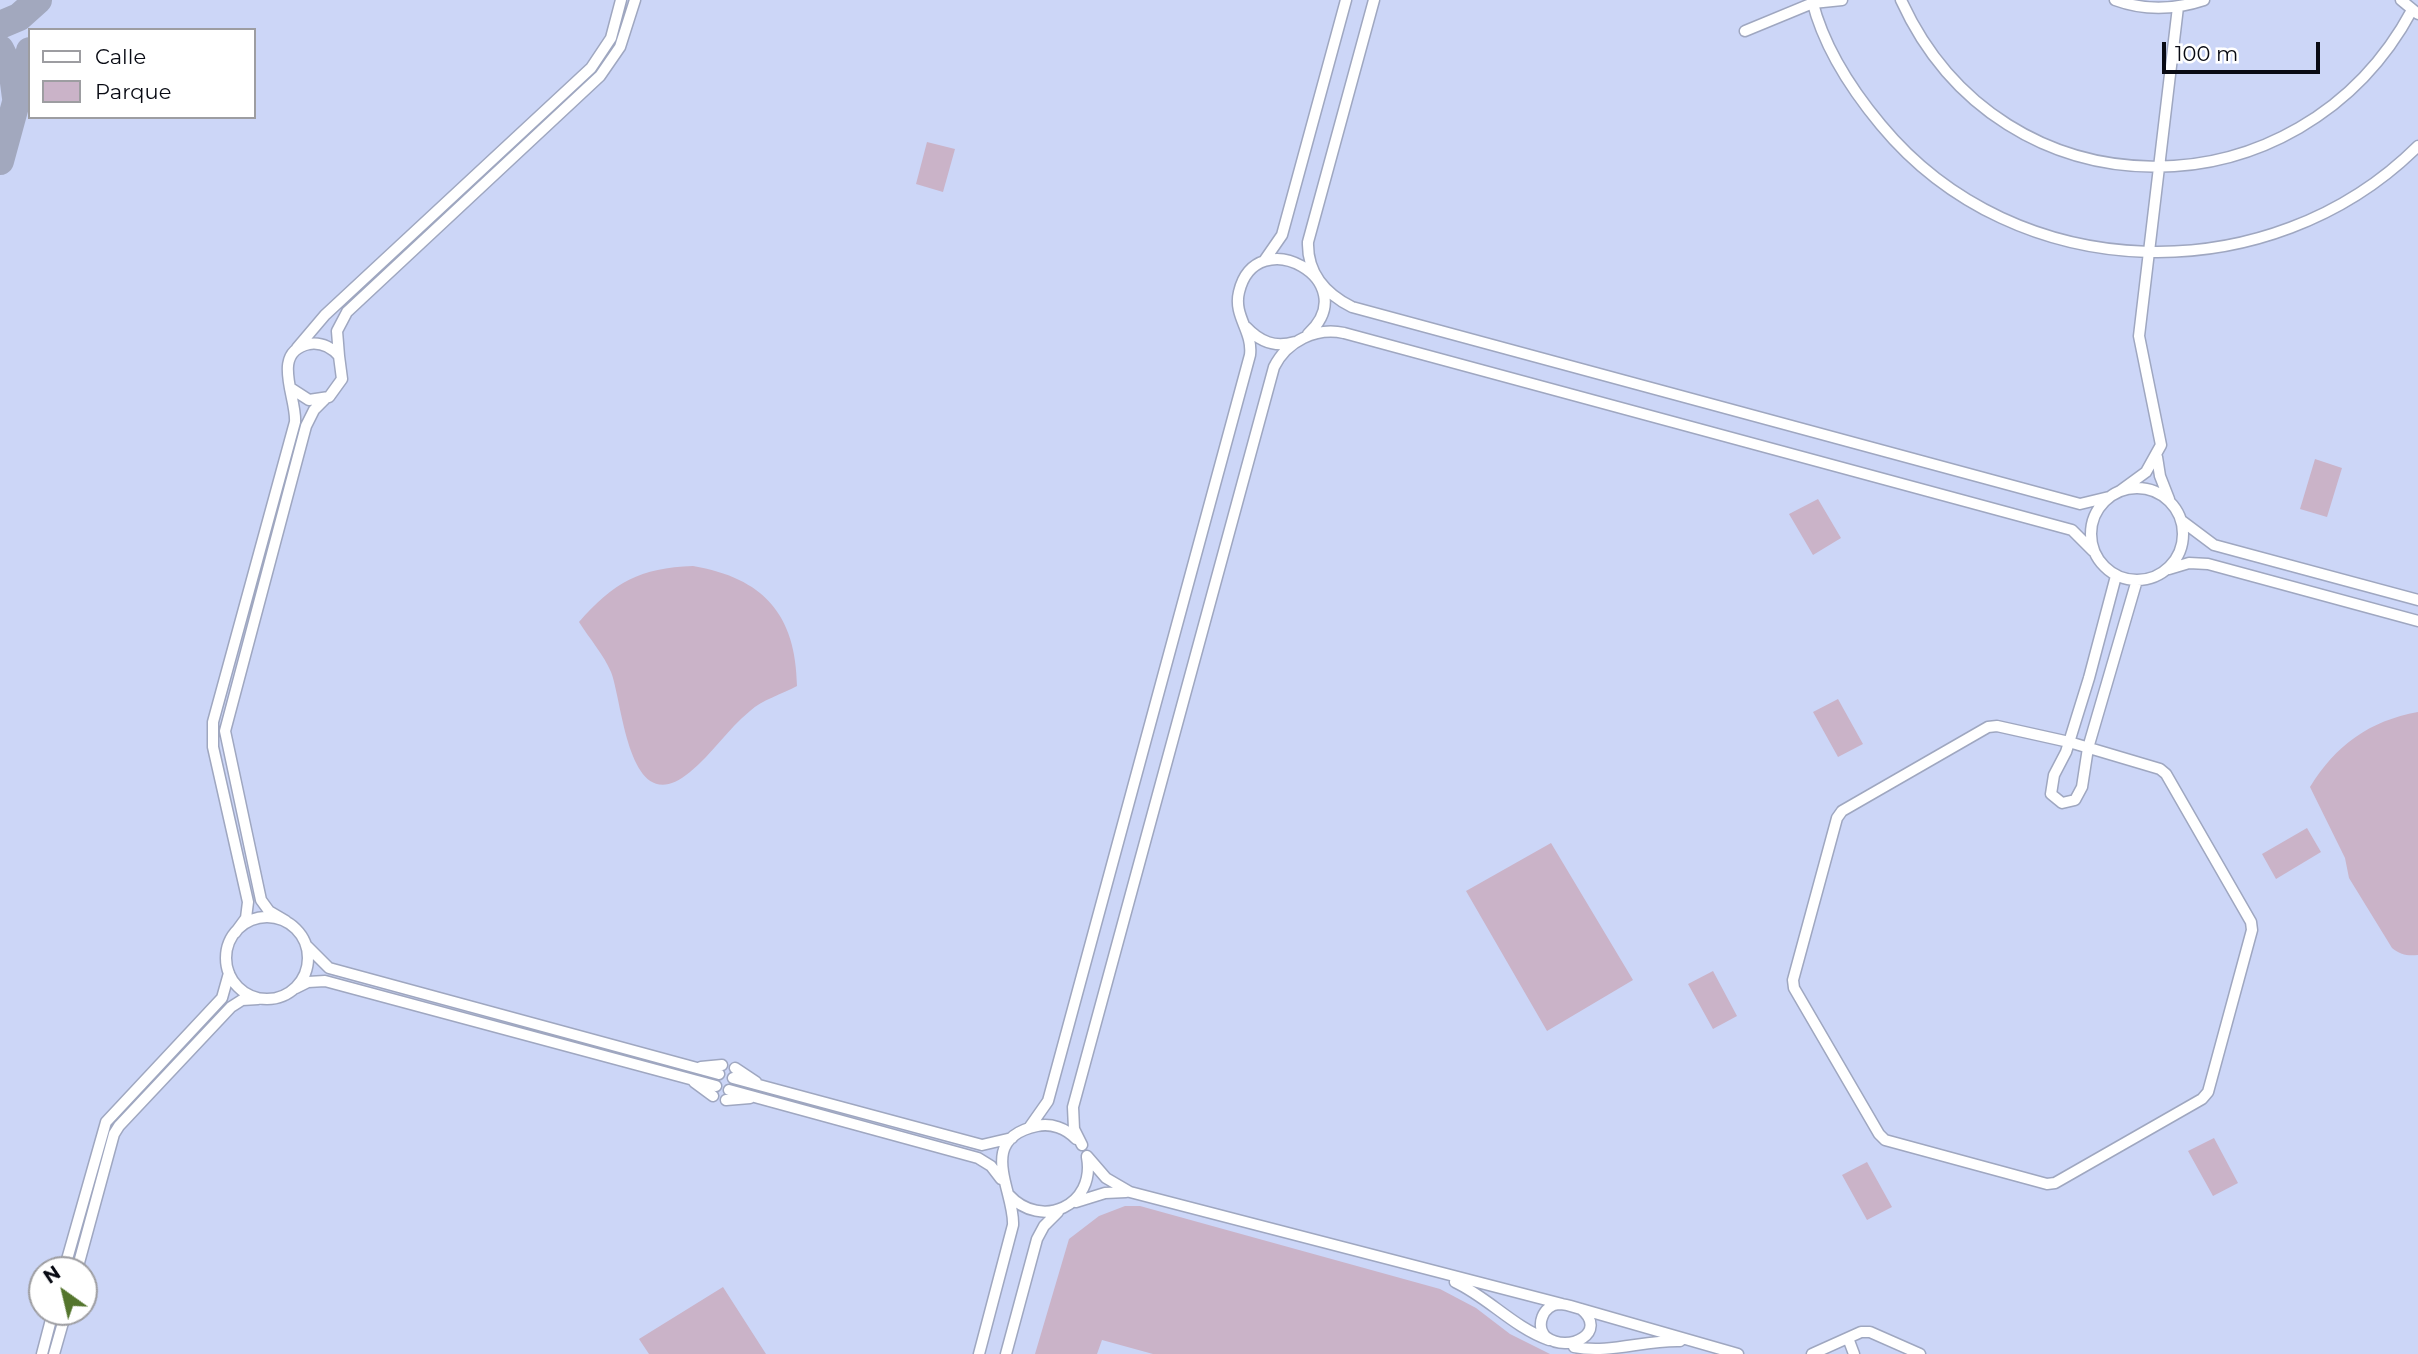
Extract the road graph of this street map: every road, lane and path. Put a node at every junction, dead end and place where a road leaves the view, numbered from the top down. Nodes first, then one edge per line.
1 (621, 0) edge
2 (635, 0) edge
3 (1346, 0) edge
4 (1374, 0) edge
5 (1842, 0) edge
6 (1901, 0) edge
7 (2115, 0) edge
8 (2204, 0) edge
9 (2401, 0) edge
10 (1813, 2) edge
11 (2178, 7) junction
12 (2415, 12) edge
13 (1745, 31) dead end
14 (2418, 146) edge
15 (2159, 167) junction
16 (2149, 254) junction
17 (1255, 267) junction
18 (1317, 278) junction
19 (1246, 327) junction
20 (1301, 340) junction
21 (293, 354) junction
22 (339, 356) junction
23 (292, 389) junction
24 (328, 397) junction
25 (2157, 457) junction
26 (2120, 491) junction
27 (2109, 497) junction
28 (2177, 513) junction
29 (2094, 551) junction
30 (2159, 575) junction
31 (2116, 576) junction
32 (2137, 580) junction
33 (2418, 600) edge
34 (2418, 621) edge
35 (2089, 678) junction
36 (2107, 682) junction
37 (219, 701) junction
38 (231, 705) junction
39 (2069, 742) junction
40 (2088, 748) junction
41 (285, 921) junction
42 (235, 933) junction
43 (307, 946) junction
44 (229, 973) junction
45 (296, 988) junction
46 (258, 999) junction
47 (720, 1069) dead end
48 (734, 1073) dead end
49 (714, 1091) dead end
50 (728, 1095) dead end
51 (1029, 1128) junction
52 (1018, 1134) junction
53 (1082, 1145) junction
54 (1087, 1156) junction
55 (1004, 1185) junction
56 (1130, 1192) junction
57 (1009, 1195) junction
58 (1069, 1206) junction
59 (69, 1256) edge
60 (81, 1256) edge
61 (1432, 1272) junction
62 (1562, 1304) junction
63 (1581, 1309) junction
64 (49, 1326) edge
65 (62, 1326) edge
66 (1848, 1338) junction
67 (1552, 1341) junction
68 (1698, 1343) junction
69 (1571, 1346) junction
70 (1709, 1350) edge
71 (42, 1354) edge
72 (54, 1354) edge
73 (979, 1354) edge
74 (1006, 1354) edge
75 (1738, 1354) edge
76 (1812, 1354) edge
77 (1854, 1354) edge
78 (1920, 1354) edge

1 - 21 street
2 - 22 street
3 - 17 street
4 - 18 street
5 - 10 street
6 - 15 street
7 - 11 street
8 - 11 street
9 - 12 street
10 - 13 street
10 - 16 street
11 - 15 street
12 - 15 street
14 - 16 street
15 - 16 street
16 - 25 street
17 - 18 street
17 - 19 street
18 - 20 street
18 - 27 street
19 - 20 street
19 - 51 street
20 - 29 street
20 - 53 street
21 - 22 street
21 - 23 street
22 - 24 street
23 - 24 street
23 - 37 street
24 - 38 street
25 - 26 street
25 - 28 street
26 - 27 street
26 - 28 street
27 - 29 street
28 - 30 street
28 - 33 street
29 - 31 street
30 - 32 street
30 - 34 street
31 - 32 street
31 - 35 street
32 - 36 street
35 - 36 street
35 - 39 street
36 - 40 street
37 - 38 street
37 - 42 street
38 - 41 street
39 - 40 street
39 - 40 street
39 - 40 street
41 - 42 street
41 - 43 street
42 - 44 street
43 - 45 street
43 - 47 street
44 - 46 street
44 - 59 street
45 - 46 street
45 - 49 street
46 - 60 street
48 - 52 street
50 - 55 street
51 - 52 street
51 - 53 street
52 - 55 street
53 - 54 street
54 - 56 street
54 - 58 street
55 - 57 street
56 - 58 street
56 - 61 street
57 - 58 street
57 - 73 street
58 - 74 street
61 - 62 street
61 - 67 street
62 - 63 street
62 - 67 street
63 - 68 street
63 - 69 street
64 - 71 street
65 - 72 street
66 - 76 street
66 - 77 street
66 - 78 street
67 - 69 street
68 - 69 street
68 - 70 street
70 - 75 street

